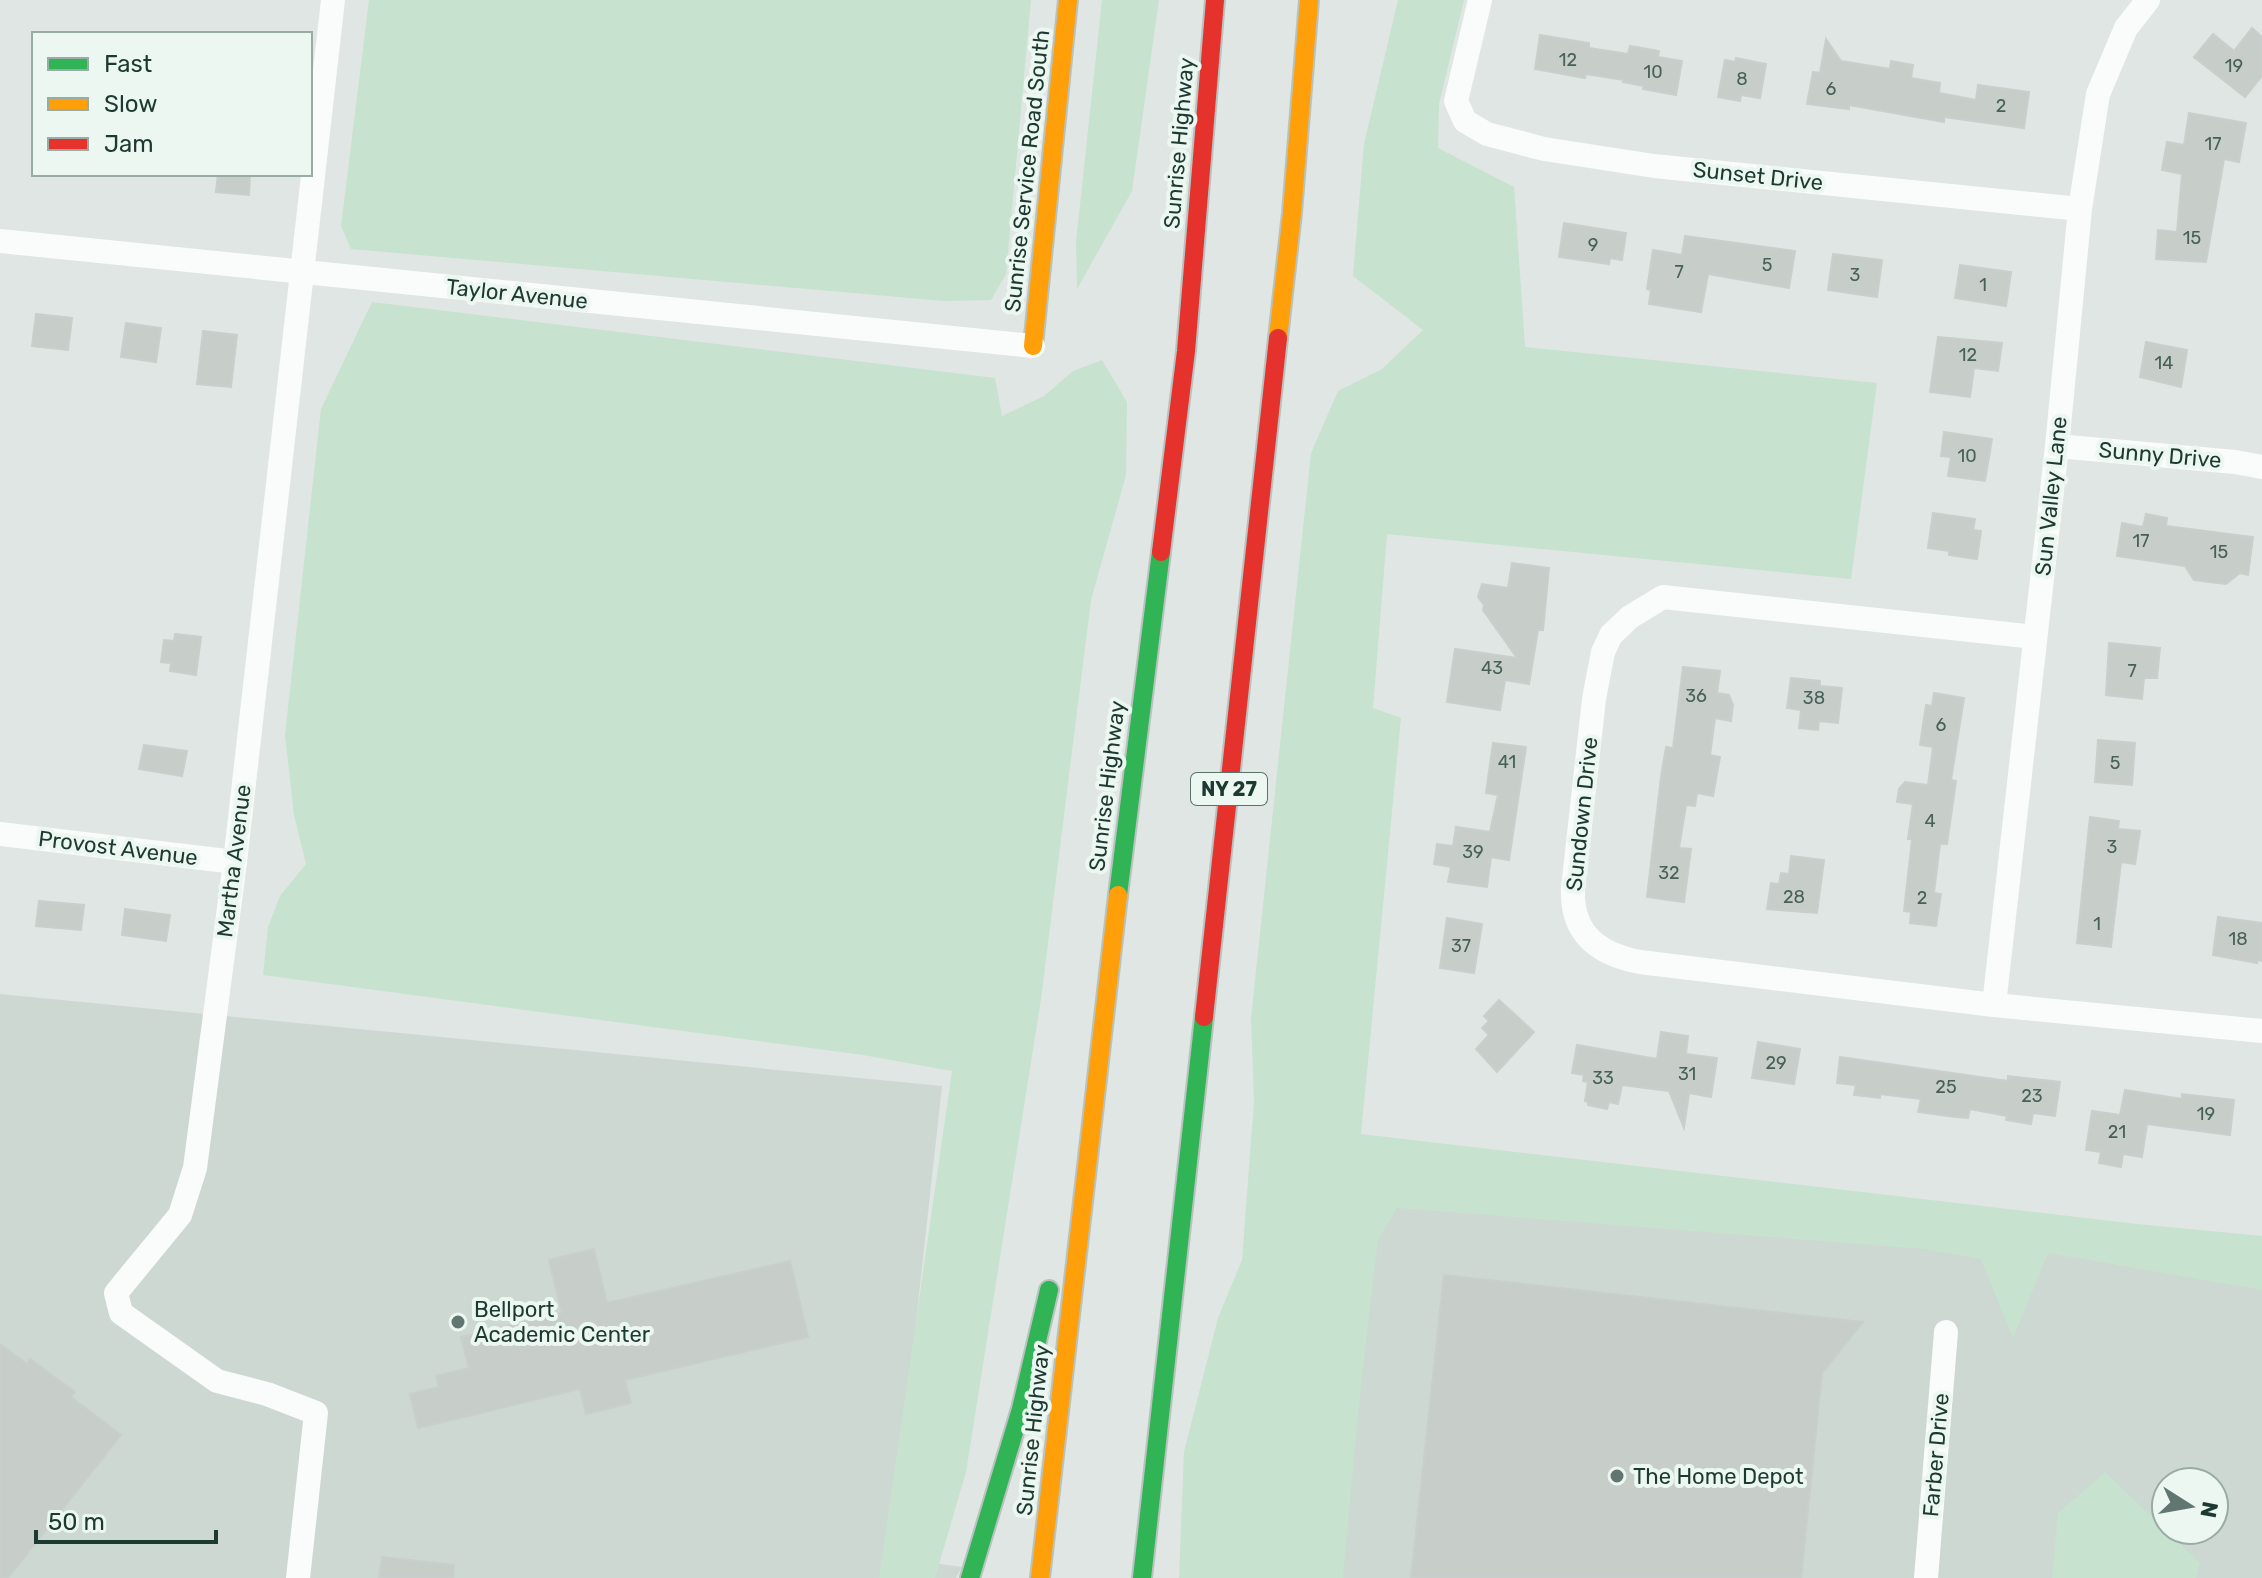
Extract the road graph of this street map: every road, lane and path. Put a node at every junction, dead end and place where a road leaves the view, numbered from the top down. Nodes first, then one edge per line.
1 (333, 0) edge
2 (1068, 0) edge
3 (1215, 0) edge
4 (1309, 0) edge
5 (1480, 0) edge
6 (2148, 0) edge
7 (2080, 209) junction
8 (0, 241) edge
9 (301, 272) junction
10 (1033, 346) joint
11 (2057, 446) junction
12 (2262, 467) edge
13 (2035, 637) junction
14 (0, 834) edge
15 (235, 862) junction
16 (1117, 903) junction
17 (1994, 1005) junction
18 (2262, 1031) edge
19 (1066, 1185) dead end
20 (1052, 1275) dead end
21 (1946, 1332) dead end
22 (298, 1578) edge
23 (970, 1578) edge
24 (1040, 1578) edge
25 (1142, 1578) edge
26 (1926, 1578) edge

1 - 9 street, Martha Avenue
2 - 10 main road, Sunrise Service Road South
3 - 16 main road, Sunrise Highway
4 - 25 main road, NY 27
5 - 7 street, Sunset Drive
6 - 7 street, Sun Valley Lane
7 - 11 street, Sun Valley Lane
8 - 9 street, Taylor Avenue
9 - 10 street, Taylor Avenue
9 - 15 street, Martha Avenue
11 - 12 street, Sunny Drive
11 - 13 street, Sun Valley Lane
13 - 17 street, Sun Valley Lane
13 - 17 street, Sundown Drive
14 - 15 street, Provost Avenue
15 - 22 street, Martha Avenue
16 - 19 main road
16 - 24 main road, Sunrise Highway
17 - 18 street, Sundown Drive
20 - 23 main road
21 - 26 street, Farber Drive

